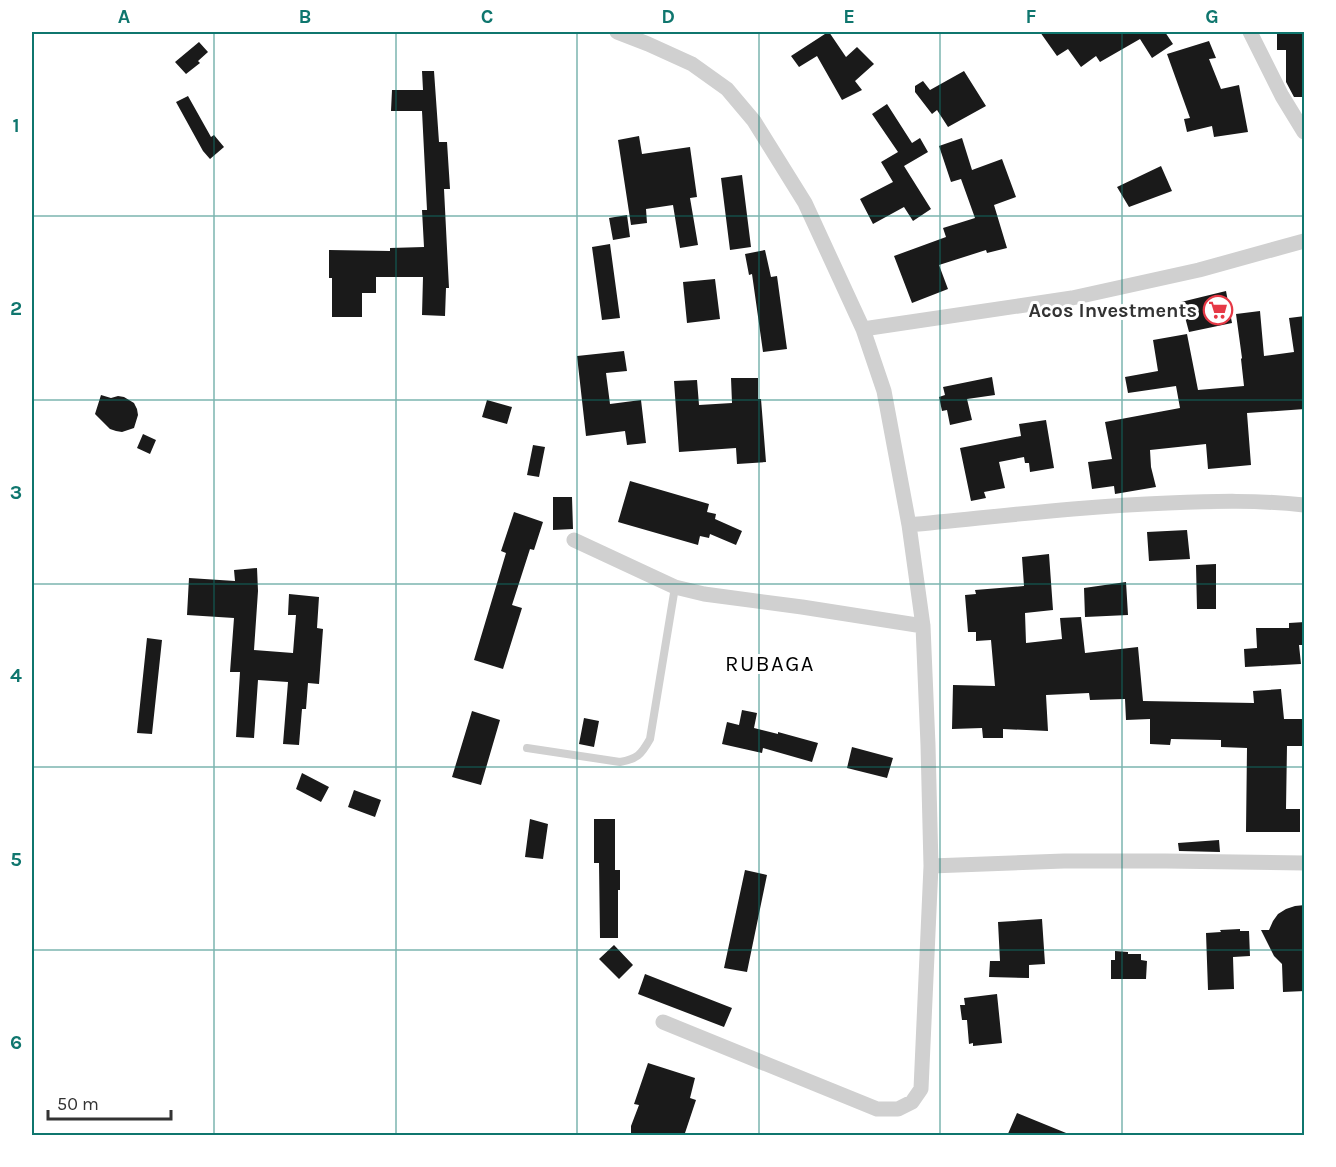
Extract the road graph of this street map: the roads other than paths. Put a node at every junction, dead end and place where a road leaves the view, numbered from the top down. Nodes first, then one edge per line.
1 (617, 32) edge
2 (1250, 32) edge
3 (1305, 132) edge
4 (1305, 241) edge
5 (863, 329) junction
6 (1305, 505) edge
7 (909, 525) junction
8 (574, 540) dead end
9 (675, 586) junction
10 (922, 626) junction
11 (527, 748) dead end
12 (1305, 863) edge
13 (931, 866) junction
14 (663, 1022) dead end

1 - 5 street
2 - 3 street
4 - 5 street
5 - 7 street
6 - 7 street
7 - 10 street
8 - 9 street
9 - 10 street
9 - 11 lane
10 - 13 street
12 - 13 street
13 - 14 street

